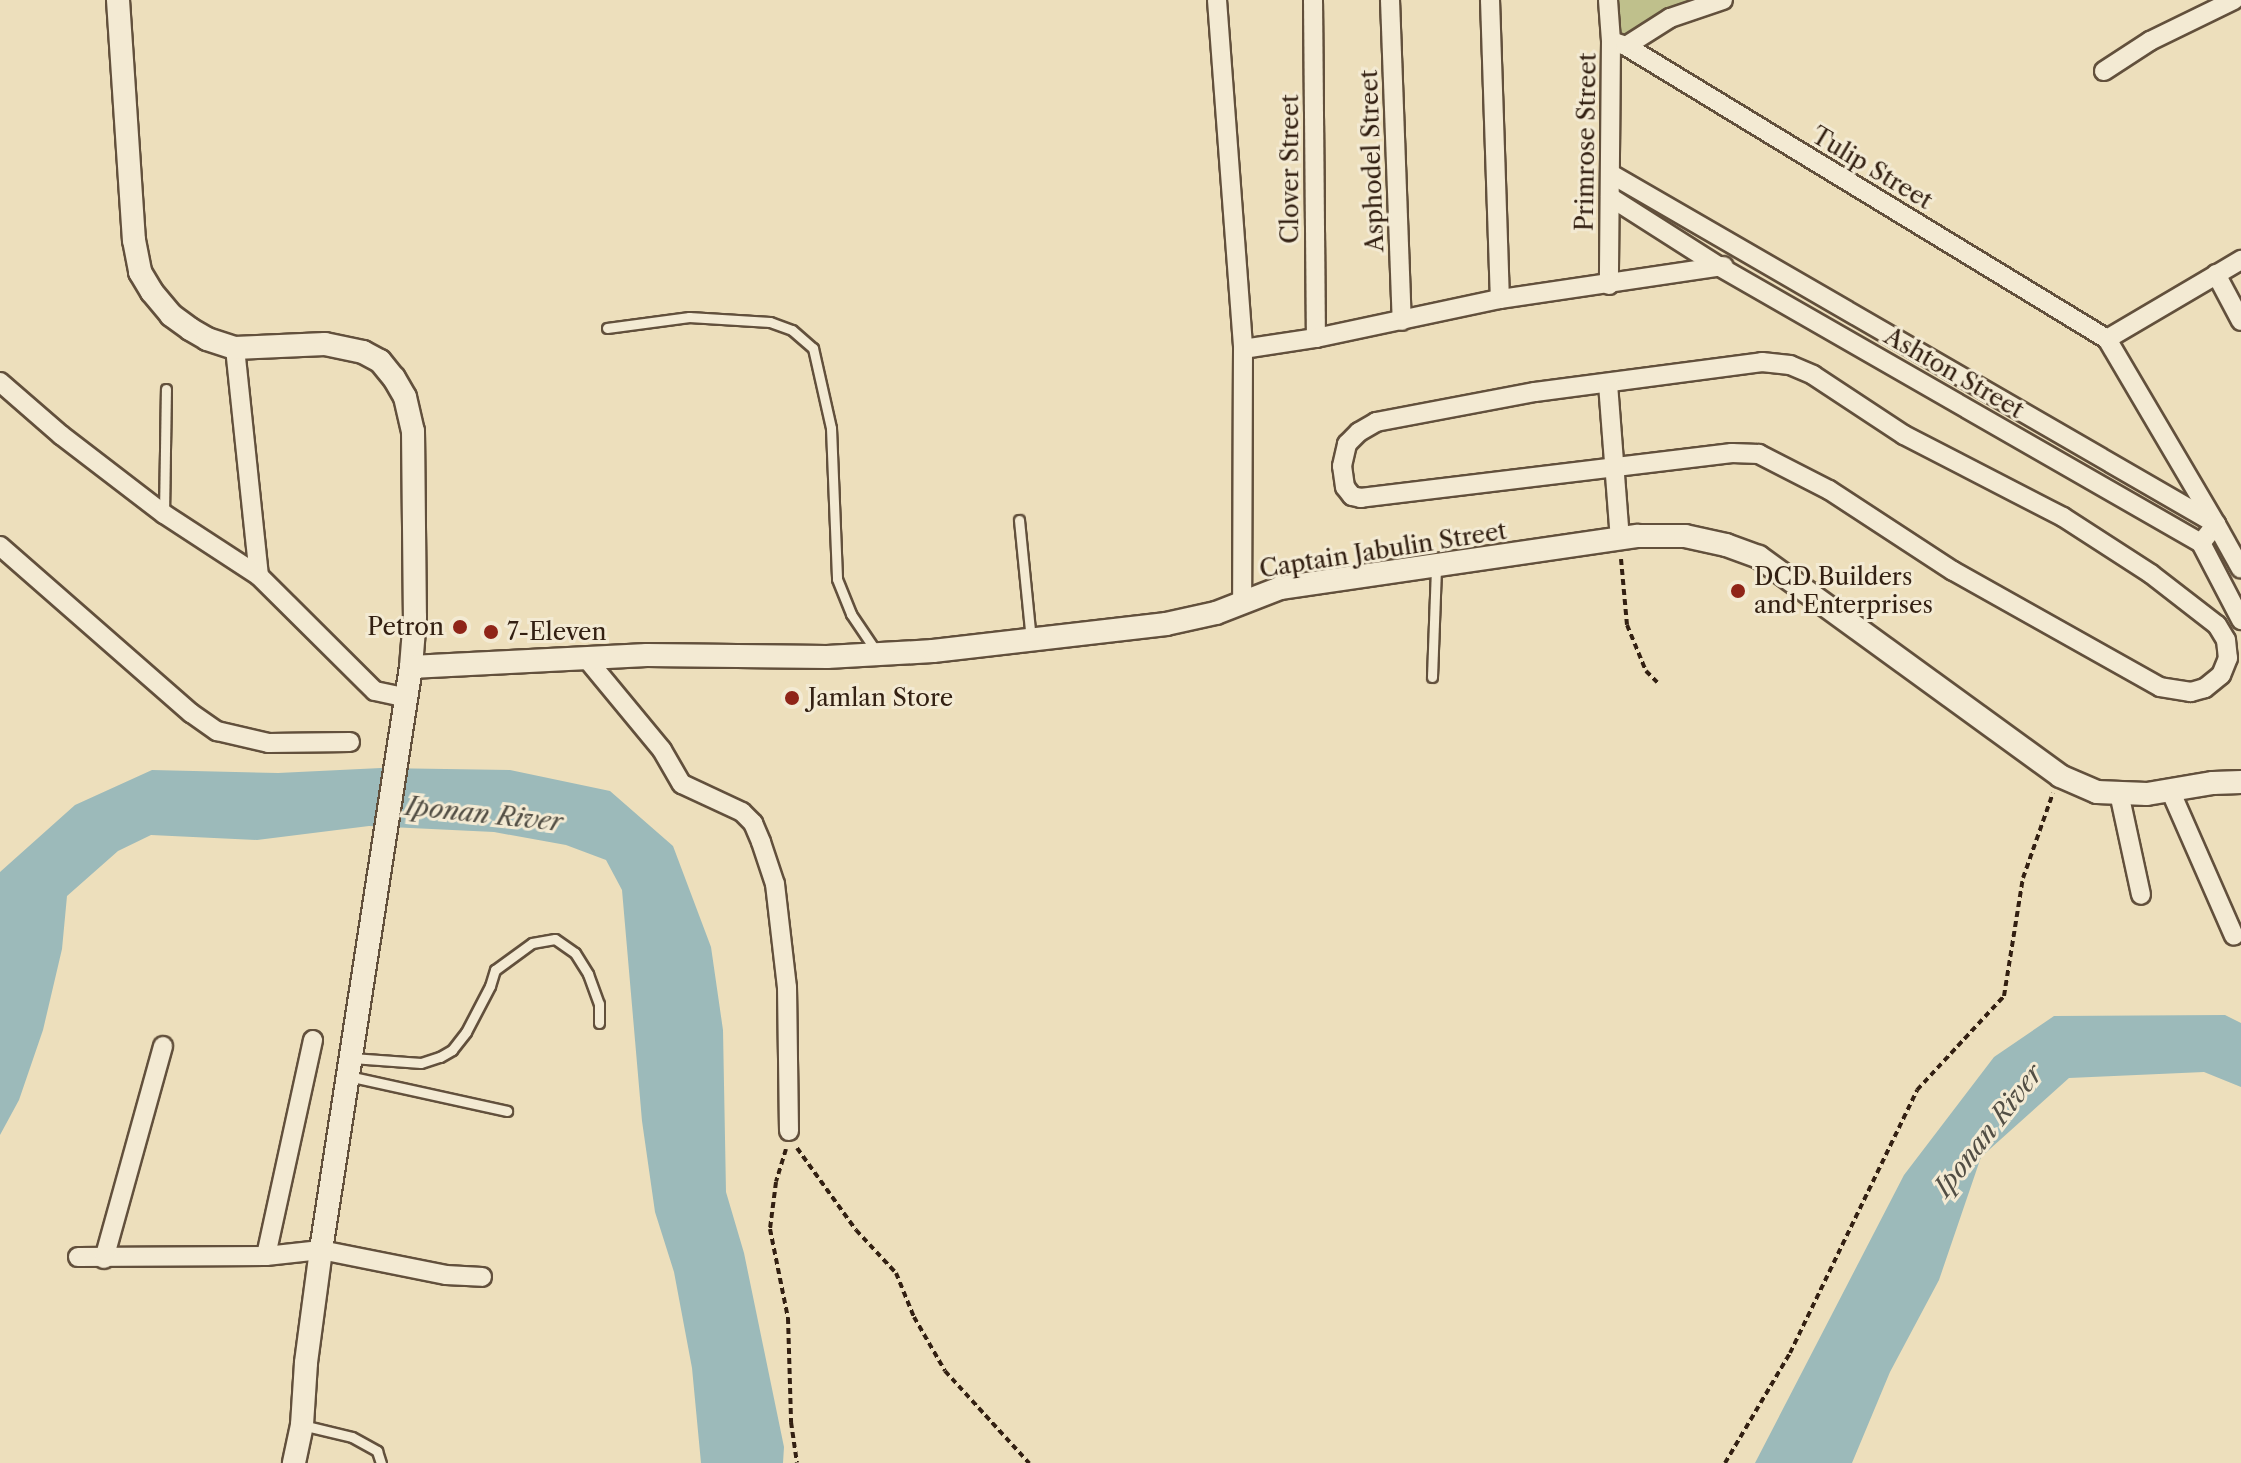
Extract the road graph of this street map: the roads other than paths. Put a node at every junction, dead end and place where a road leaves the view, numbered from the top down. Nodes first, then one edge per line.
1 (118, 0) edge
2 (1217, 0) edge
3 (1313, 0) edge
4 (1390, 0) edge
5 (1490, 0) edge
6 (1608, 0) edge
7 (1723, 0) edge
8 (2234, 0) edge
9 (1618, 43) junction
10 (2104, 71) dead end
11 (1611, 174) junction
12 (1610, 197) junction
13 (1751, 255) junction
14 (2241, 260) edge
15 (1720, 267) junction
16 (2216, 274) junction
17 (1609, 285) junction
18 (1500, 299) junction
19 (1402, 321) junction
20 (2241, 321) edge
21 (607, 328) dead end
22 (1316, 338) junction
23 (2107, 339) junction
24 (235, 348) junction
25 (1243, 349) junction
26 (0, 382) edge
27 (1608, 384) junction
28 (166, 389) dead end
29 (1616, 466) junction
30 (164, 514) junction
31 (1019, 520) dead end
32 (2216, 524) junction
33 (1620, 540) junction
34 (2201, 543) junction
35 (0, 546) edge
36 (1436, 566) junction
37 (2241, 569) edge
38 (259, 576) junction
39 (1242, 602) junction
40 (2241, 620) edge
41 (1031, 641) junction
42 (877, 654) junction
43 (586, 658) junction
44 (411, 667) junction
45 (1432, 677) dead end
46 (407, 698) junction
47 (350, 742) dead end
48 (2241, 782) edge
49 (2170, 790) junction
50 (2119, 793) junction
51 (2141, 895) dead end
52 (2234, 936) dead end
53 (599, 1023) dead end
54 (313, 1040) dead end
55 (163, 1046) dead end
56 (350, 1067) junction
57 (507, 1111) dead end
58 (789, 1131) road end
59 (321, 1250) junction
60 (266, 1256) junction
61 (78, 1257) dead end
62 (104, 1259) junction
63 (482, 1277) dead end
64 (302, 1425) junction
65 (294, 1463) edge
66 (381, 1463) edge

1 - 24 street
2 - 25 street
3 - 22 street, Clover Street
4 - 19 street, Asphodel Street
5 - 18 street
6 - 9 street, Primrose Street
7 - 9 street
8 - 10 street
9 - 11 street, Primrose Street
9 - 23 street, Tulip Street
11 - 12 street, Primrose Street
11 - 13 street, Ashton Street
12 - 15 street, Ashton Street
12 - 17 street, Primrose Street
13 - 15 street
13 - 32 street, Ashton Street
14 - 16 street
15 - 17 street
15 - 34 street, Ashton Street
16 - 20 street
16 - 23 street
17 - 18 street
18 - 19 street
19 - 22 street
21 - 42 lane
22 - 25 street
23 - 32 street
24 - 38 street
24 - 44 street
25 - 39 street
26 - 30 street
27 - 29 street
27 - 29 street
27 - 29 street
28 - 30 lane
29 - 33 street
30 - 38 street
31 - 41 lane
32 - 34 street
32 - 37 street
33 - 36 street, Captain Jabulin Street
33 - 50 street, Captain Jabulin Street
34 - 40 street
35 - 47 street
36 - 39 street, Captain Jabulin Street
36 - 45 lane
38 - 46 street
39 - 41 street, Captain Jabulin Street
41 - 42 street, Captain Jabulin Street
42 - 43 street, Captain Jabulin Street
43 - 44 street, Captain Jabulin Street
43 - 58 street
44 - 46 street
46 - 56 street
48 - 49 street, Captain Jabulin Street
49 - 50 street, Captain Jabulin Street
49 - 52 street
50 - 51 street
53 - 56 lane
54 - 60 street
55 - 62 street
56 - 57 lane
56 - 59 street
59 - 60 street
59 - 63 street
59 - 64 street
60 - 62 street
61 - 62 street
64 - 65 street
64 - 66 lane

